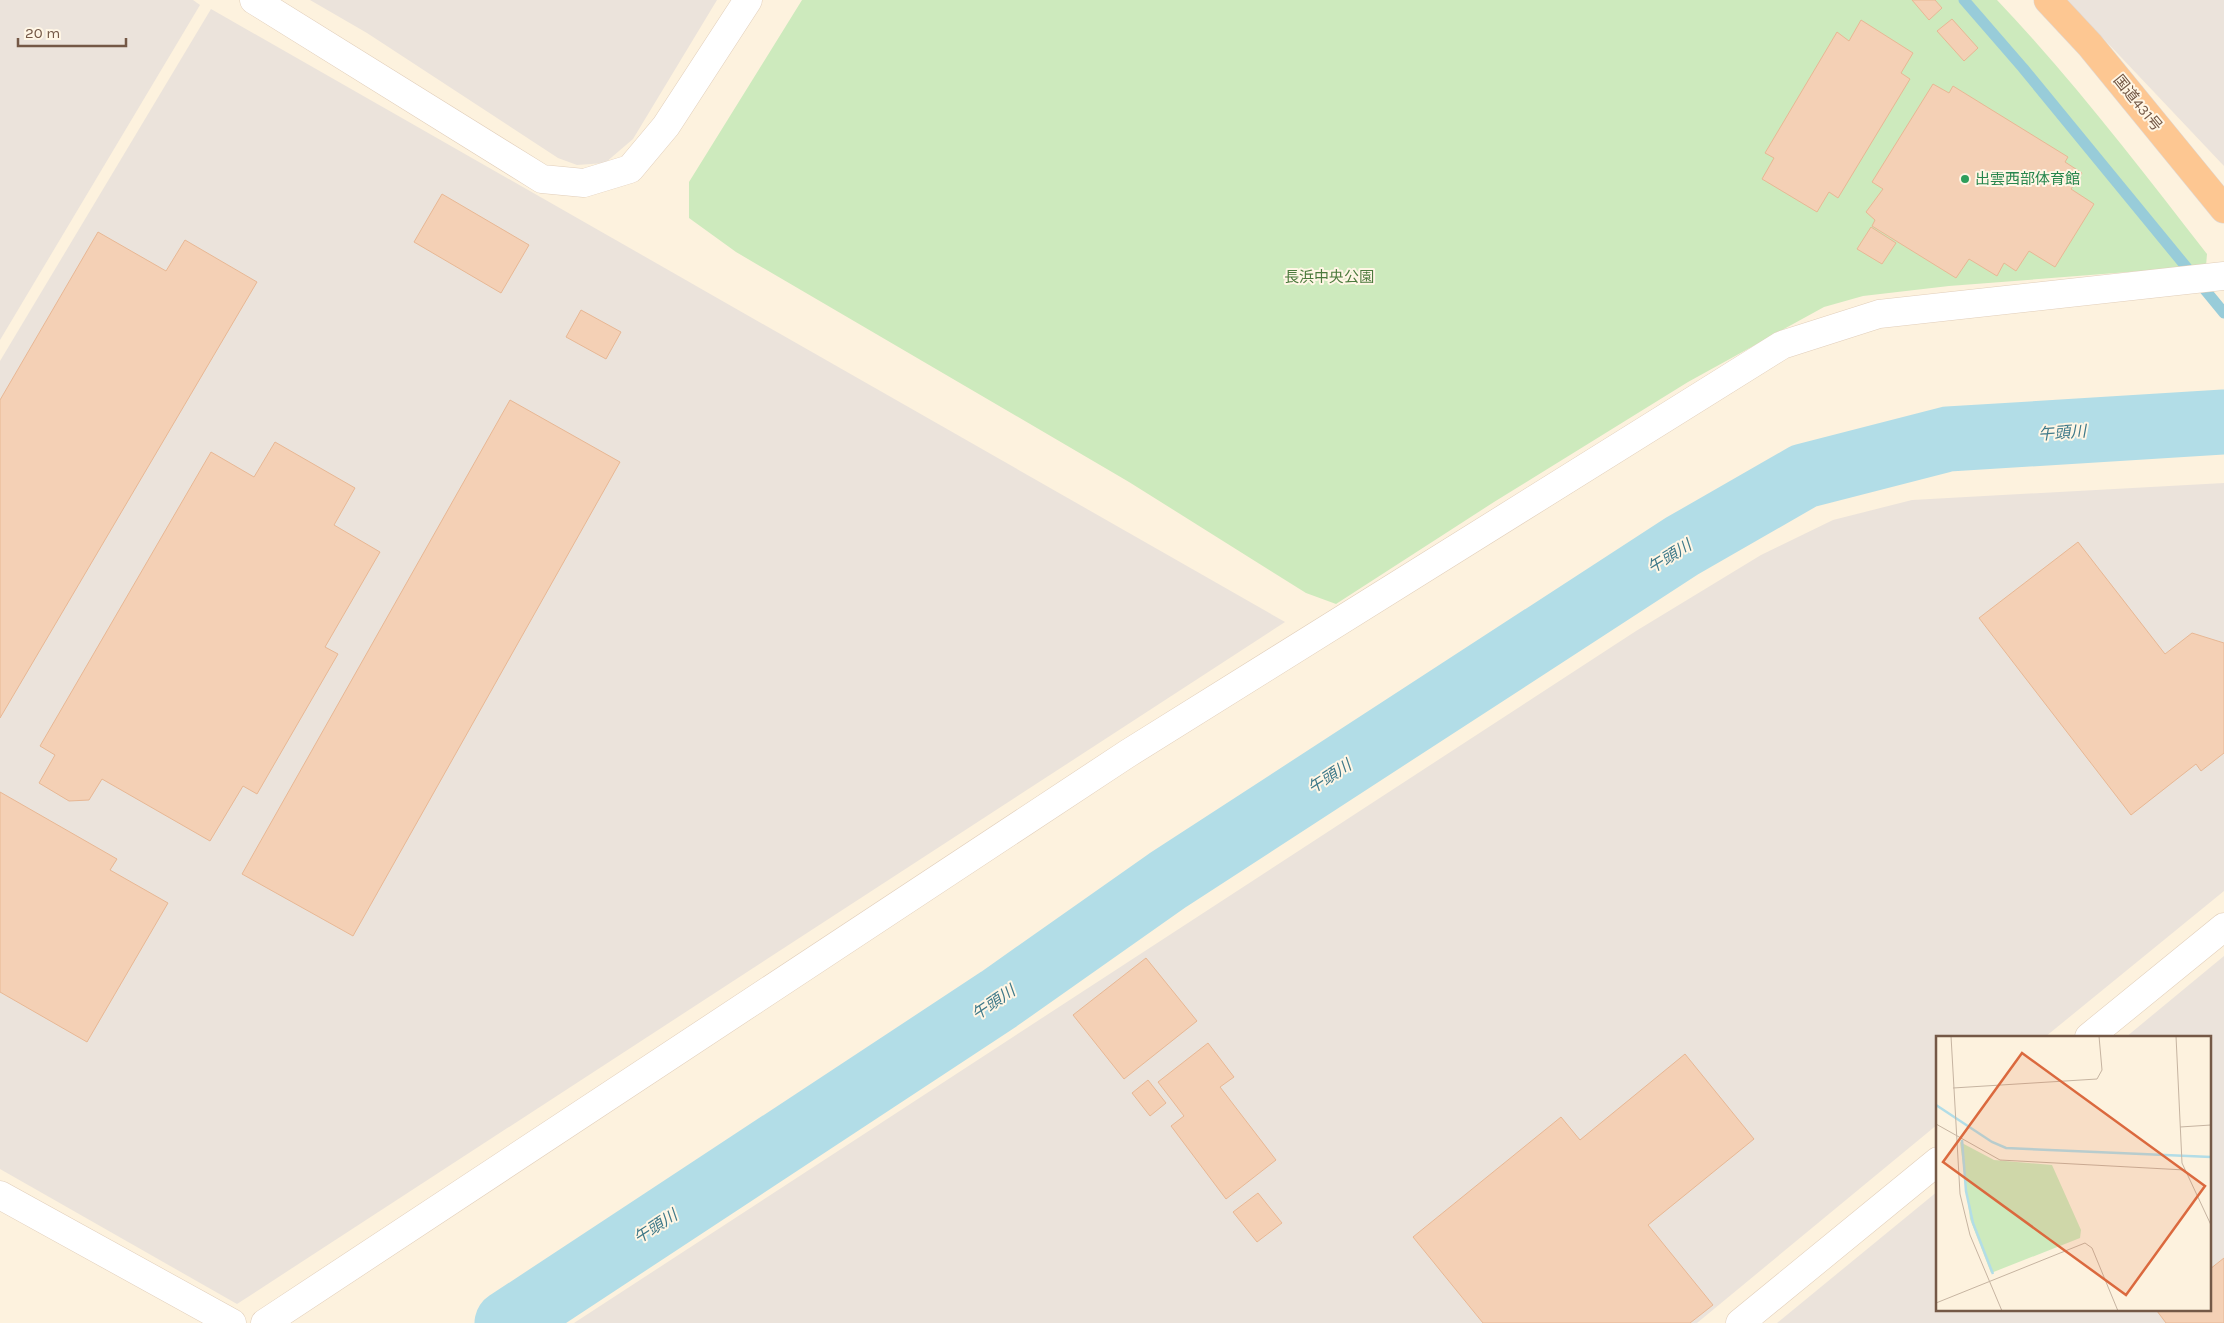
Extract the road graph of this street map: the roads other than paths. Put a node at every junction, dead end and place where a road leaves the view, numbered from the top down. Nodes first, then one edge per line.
1 (254, 0) edge
2 (748, 0) edge
3 (2048, 0) edge
4 (2224, 209) edge
5 (2221, 277) edge
6 (2224, 926) edge
7 (2091, 1036) edge
8 (1936, 1163) edge
9 (0, 1195) edge
10 (232, 1323) edge
11 (265, 1323) edge
12 (1740, 1323) edge

1 - 2 street
3 - 4 highway, 国道431号
5 - 11 street
6 - 7 street
8 - 12 street
9 - 10 street

